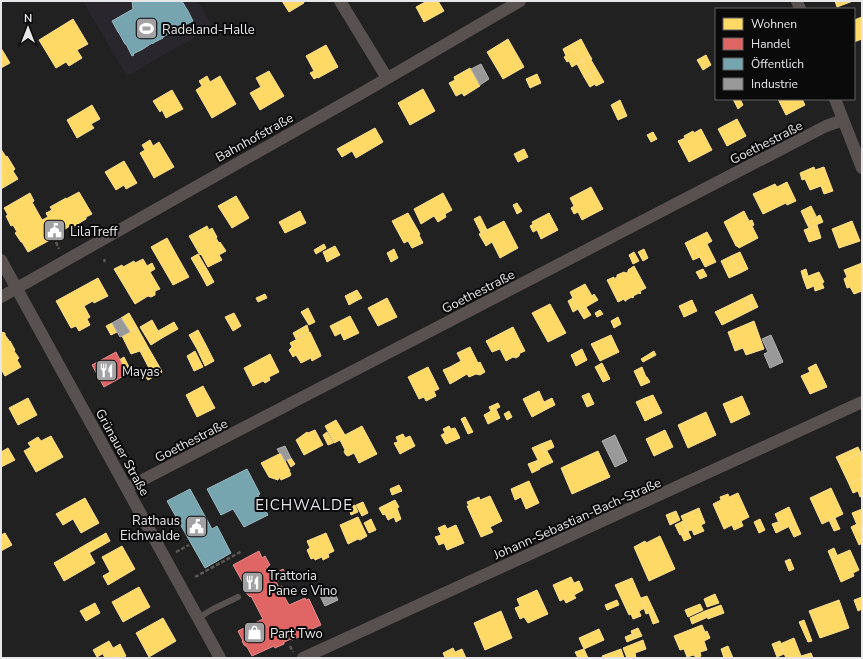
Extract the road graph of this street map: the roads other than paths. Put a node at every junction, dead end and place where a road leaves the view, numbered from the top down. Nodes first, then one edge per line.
1 (340, 1) edge
2 (520, 1) edge
3 (387, 78) junction
4 (835, 100) edge
5 (843, 120) junction
6 (862, 168) edge
7 (1, 260) edge
8 (17, 288) junction
9 (1, 297) edge
10 (862, 402) edge
11 (127, 488) junction
12 (238, 597) dead end
13 (198, 618) junction
14 (220, 658) edge
15 (303, 658) edge

1 - 3 street
2 - 3 street, Bahnhofstraße
3 - 8 street, Bahnhofstraße
4 - 5 street
5 - 6 street
5 - 11 street, Goethestraße
7 - 8 street, Grünauer Straße
8 - 9 street, Bahnhofstraße
8 - 11 street, Grünauer Straße
10 - 15 street, Johann-Sebastian-Bach-Straße
11 - 13 street, Grünauer Straße
12 - 13 lane
13 - 14 street, Grünauer Straße

